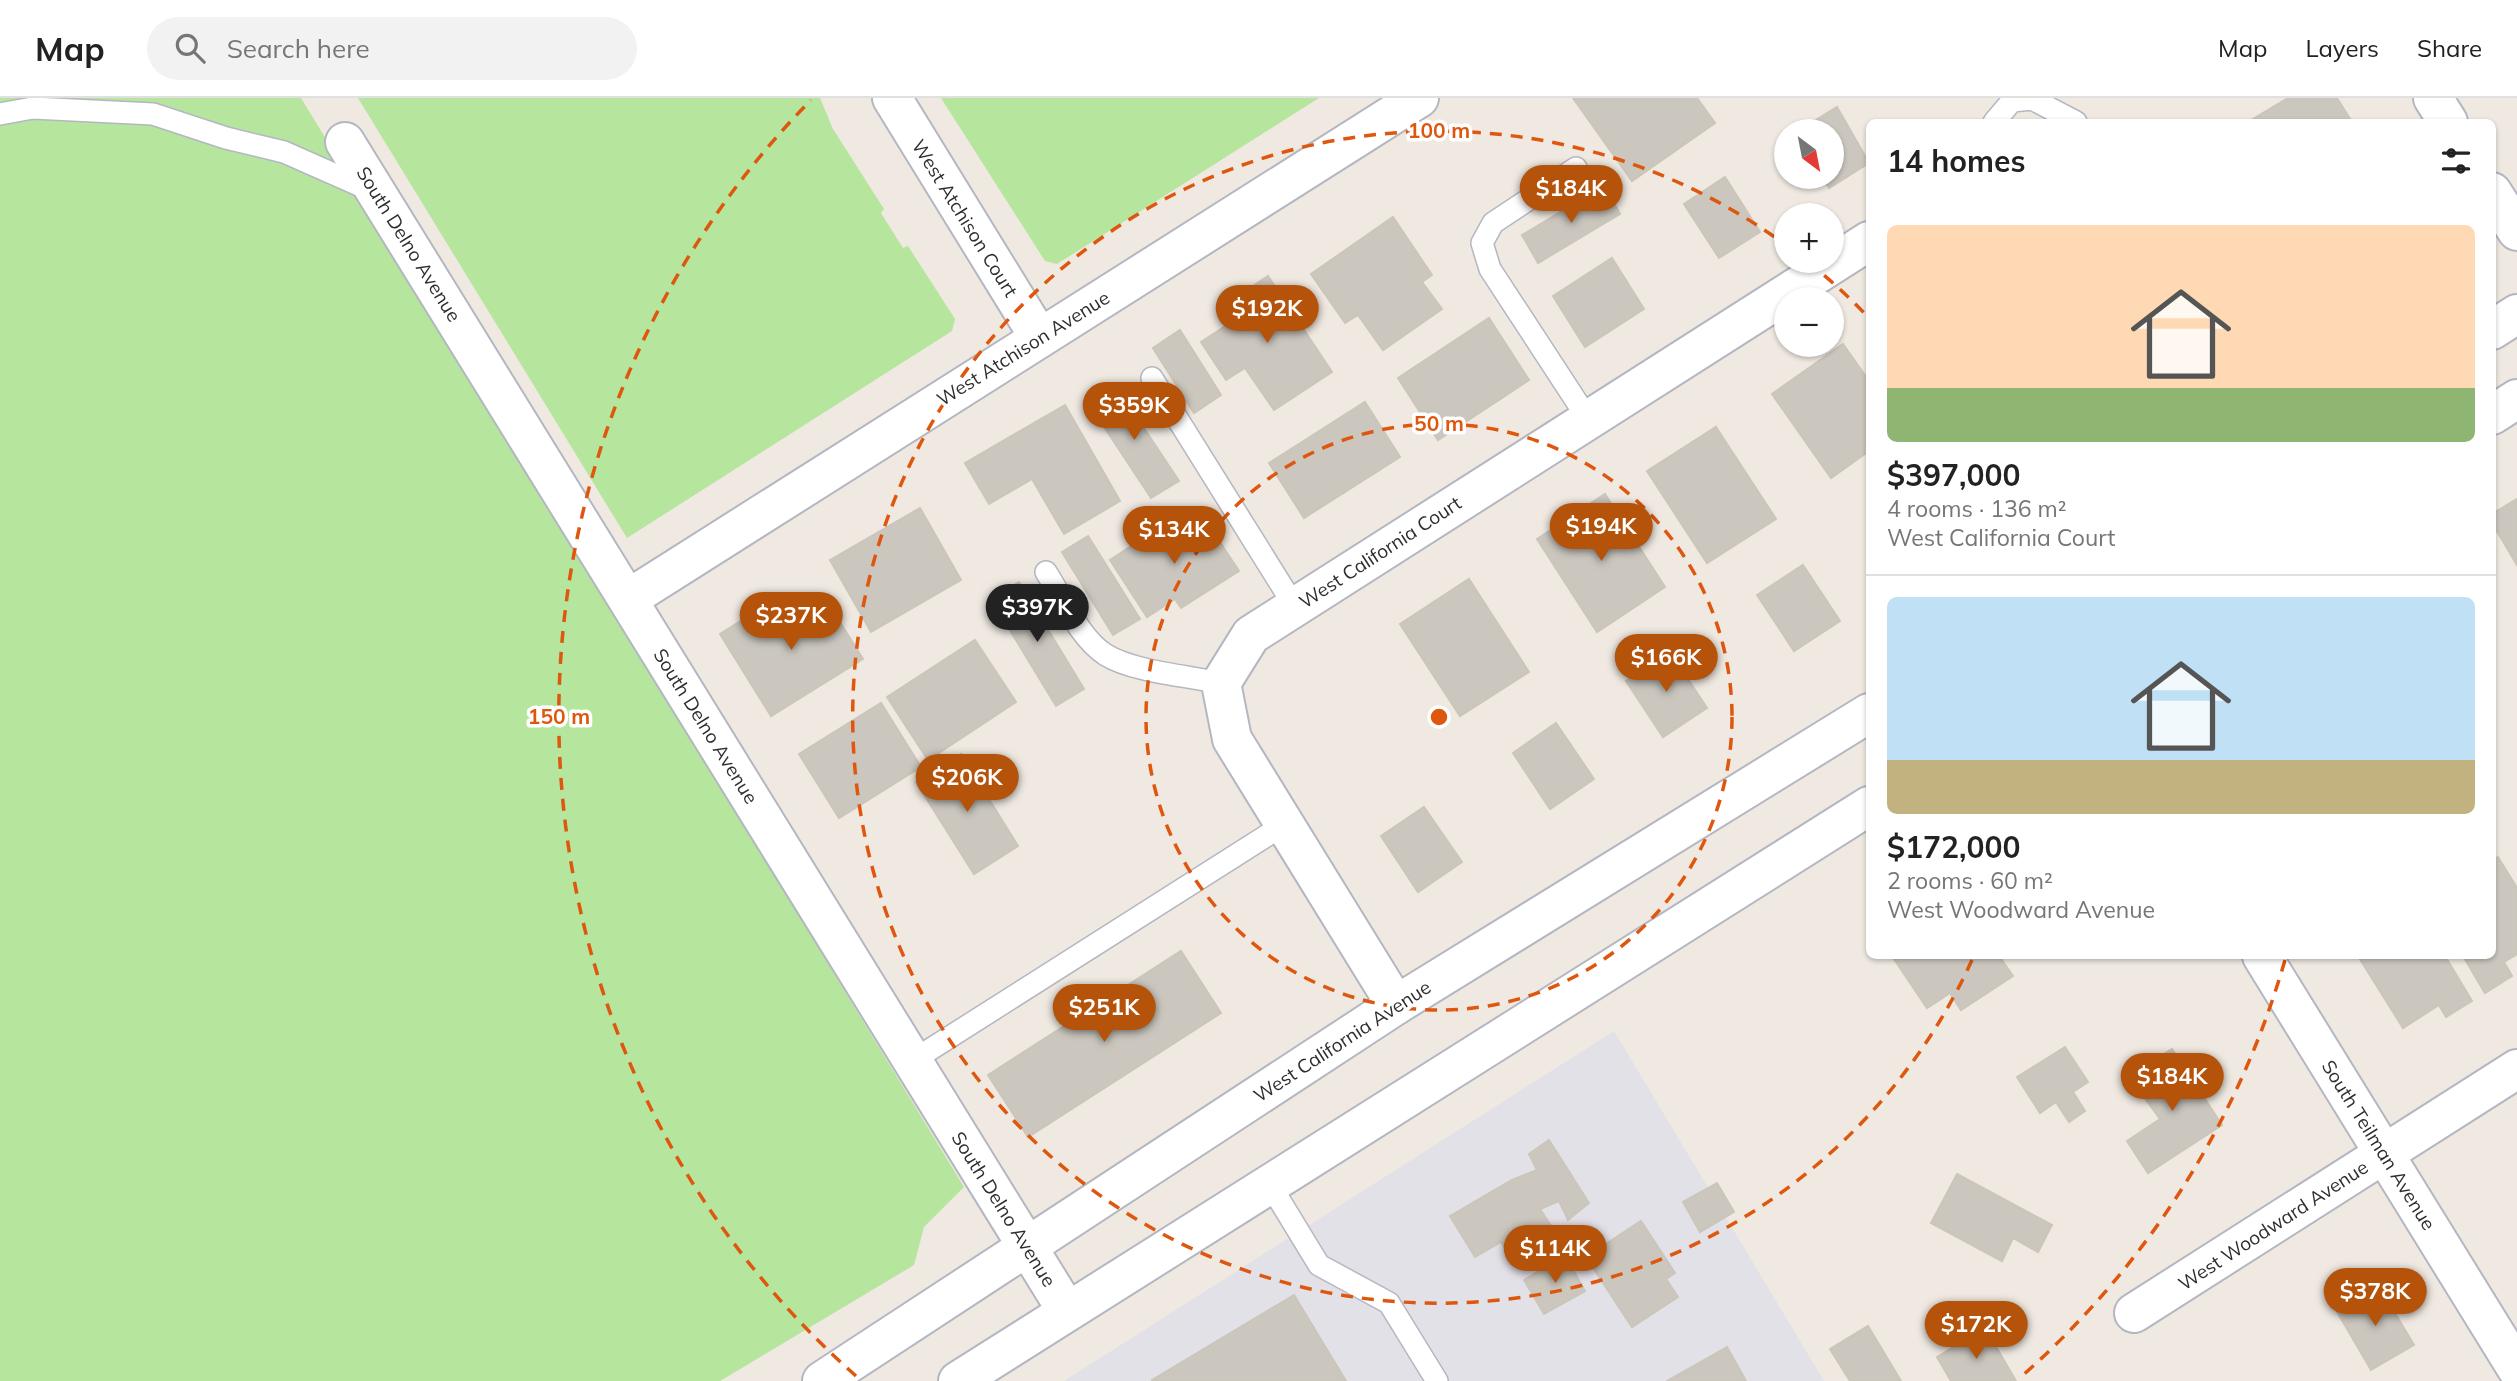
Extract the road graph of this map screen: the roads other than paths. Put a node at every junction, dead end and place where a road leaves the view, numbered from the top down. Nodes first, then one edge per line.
1 (892, 98) edge
2 (1419, 98) edge
3 (2433, 98) edge
4 (0, 114) edge
5 (1997, 119) edge
6 (2070, 119) edge
7 (2446, 119) edge
8 (345, 142) dead end
9 (1576, 168) dead end
10 (379, 194) junction
11 (2496, 198) edge
12 (2517, 231) edge
13 (1866, 243) edge
14 (2517, 314) edge
15 (2496, 327) edge
16 (1039, 337) junction
17 (1152, 378) dead end
18 (2517, 399) edge
19 (2496, 412) edge
20 (1588, 419) junction
21 (1046, 572) dead end
22 (628, 599) junction
23 (1295, 607) junction
24 (1221, 683) junction
25 (1866, 715) edge
26 (1866, 808) edge
27 (1284, 824) junction
28 (2264, 959) edge
29 (1396, 1005) junction
30 (912, 1061) junction
31 (2517, 1069) edge
32 (2384, 1154) junction
33 (1269, 1183) junction
34 (1027, 1246) junction
35 (1067, 1311) junction
36 (2134, 1313) dead end
37 (2517, 1370) edge
38 (822, 1381) edge
39 (958, 1381) edge
40 (1437, 1381) edge

1 - 16 street, West Atchison Court
2 - 16 street, West Atchison Avenue
3 - 7 street
4 - 10 lane
5 - 6 lane
8 - 10 street, South Delno Avenue
9 - 20 lane
10 - 22 street, South Delno Avenue
11 - 12 street
13 - 20 street, West California Court
14 - 15 street
16 - 22 street, West Atchison Avenue
17 - 23 lane
18 - 19 street
20 - 23 street, West California Court
21 - 24 lane
22 - 30 street, South Delno Avenue
23 - 24 street, West California Court
24 - 27 street
25 - 29 street, West California Avenue
26 - 33 street
27 - 29 street
27 - 30 lane
28 - 32 street, South Teilman Avenue
29 - 34 street, West California Avenue
30 - 34 street, South Delno Avenue
31 - 32 street, West Woodward Avenue
32 - 36 street, West Woodward Avenue
32 - 37 street, South Teilman Avenue
33 - 35 street
33 - 40 lane
34 - 35 street, South Delno Avenue
34 - 38 street, West California Avenue
35 - 39 street

